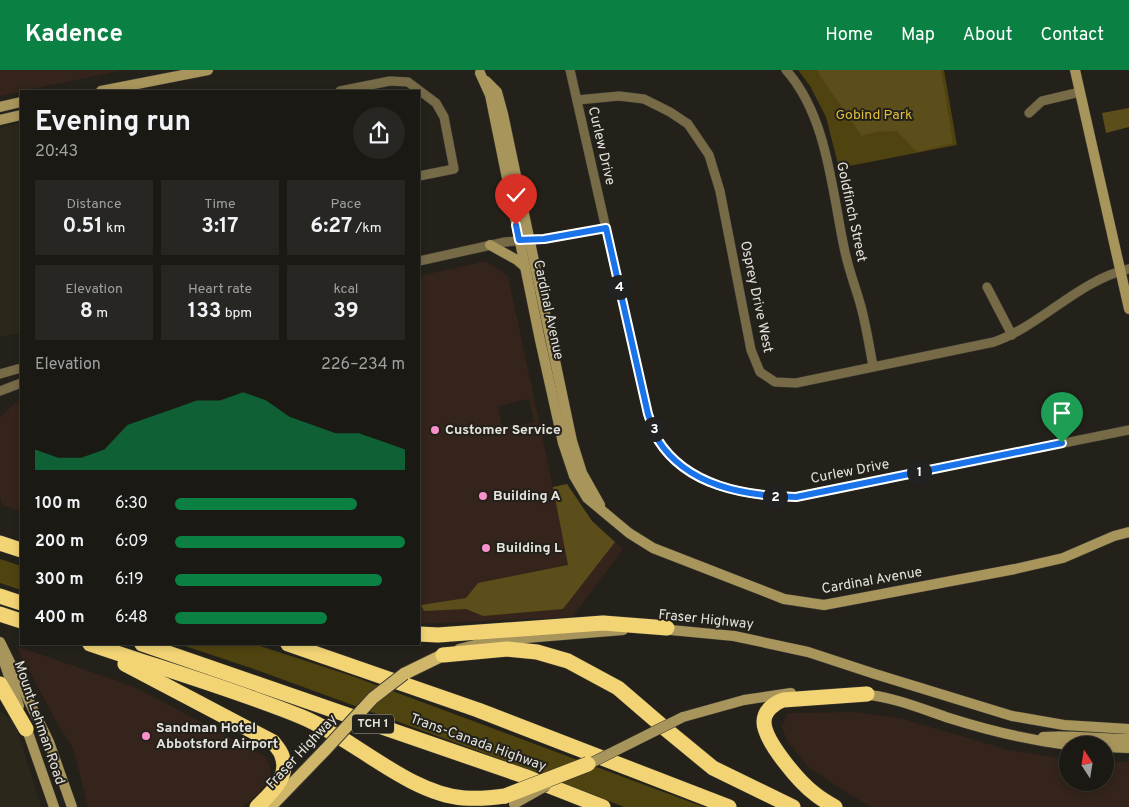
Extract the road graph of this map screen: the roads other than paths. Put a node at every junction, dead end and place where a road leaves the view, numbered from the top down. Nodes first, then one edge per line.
1 (208, 70) edge
2 (570, 70) edge
3 (786, 70) edge
4 (1075, 70) edge
5 (478, 72) edge
6 (106, 90) edge
7 (345, 90) edge
8 (419, 90) edge
9 (420, 91) edge
10 (1080, 92) junction
11 (577, 100) junction
12 (20, 102) edge
13 (0, 107) edge
14 (1029, 113) dead end
15 (20, 115) edge
16 (0, 120) edge
17 (420, 176) edge
18 (606, 228) junction
19 (519, 240) junction
20 (531, 240) junction
21 (490, 245) junction
22 (420, 261) edge
23 (524, 266) junction
24 (1125, 270) edge
25 (987, 287) dead end
26 (1129, 309) edge
27 (1012, 335) junction
28 (873, 366) junction
29 (20, 368) edge
30 (0, 374) edge
31 (20, 383) edge
32 (0, 392) edge
33 (1129, 430) edge
34 (604, 513) junction
35 (1129, 532) edge
36 (0, 539) edge
37 (0, 543) edge
38 (20, 545) edge
39 (20, 550) edge
40 (0, 596) edge
41 (20, 603) edge
42 (0, 614) edge
43 (20, 621) edge
44 (667, 628) junction
45 (420, 634) edge
46 (0, 642) edge
47 (85, 645) edge
48 (93, 645) edge
49 (145, 645) edge
50 (291, 645) edge
51 (0, 648) edge
52 (442, 656) junction
53 (0, 684) edge
54 (867, 694) junction
55 (26, 729) junction
56 (1129, 729) edge
57 (1029, 738) junction
58 (1129, 739) edge
59 (1059, 743) edge
60 (1114, 747) edge
61 (1129, 748) edge
62 (588, 764) joint
63 (509, 802) edge
64 (54, 807) edge
65 (72, 807) edge
66 (257, 807) edge
67 (270, 807) edge
68 (603, 807) edge
69 (729, 807) edge
70 (793, 807) edge
71 (835, 807) edge

1 - 6 street
2 - 11 street, Curlew Drive
3 - 28 street, Goldfinch Street
4 - 10 street
5 - 19 street, Cardinal Avenue
5 - 20 street, Cardinal Avenue
7 - 8 street
9 - 17 street
10 - 14 street
10 - 24 street
11 - 18 street, Curlew Drive
11 - 28 street, Osprey Drive West
12 - 13 street
15 - 16 street
18 - 20 street
18 - 33 street, Curlew Drive
19 - 20 street
19 - 21 street
19 - 23 street, Cardinal Avenue
20 - 34 street, Cardinal Avenue
21 - 22 street
21 - 23 street
23 - 34 street, Cardinal Avenue
24 - 26 street
24 - 27 street, Osprey Drive West
25 - 27 street
27 - 28 street, Osprey Drive West
29 - 30 street
31 - 32 street
34 - 35 street, Cardinal Avenue
36 - 38 highway
37 - 39 highway
40 - 41 highway
42 - 43 highway
44 - 45 highway
44 - 52 street, Fraser Highway
44 - 56 street, Fraser Highway
46 - 65 street, Mount Lehman Road
47 - 66 highway
48 - 63 highway
49 - 68 highway, Trans-Canada Highway / TCH 1
50 - 69 highway
51 - 55 street, Mount Lehman Road
52 - 67 main road, Fraser Highway, bridge
52 - 70 highway
53 - 55 highway
54 - 57 street
54 - 62 street, bridge
54 - 71 highway
55 - 64 street, Mount Lehman Road
57 - 58 street
57 - 59 street
60 - 61 street
62 - 63 highway, bridge

